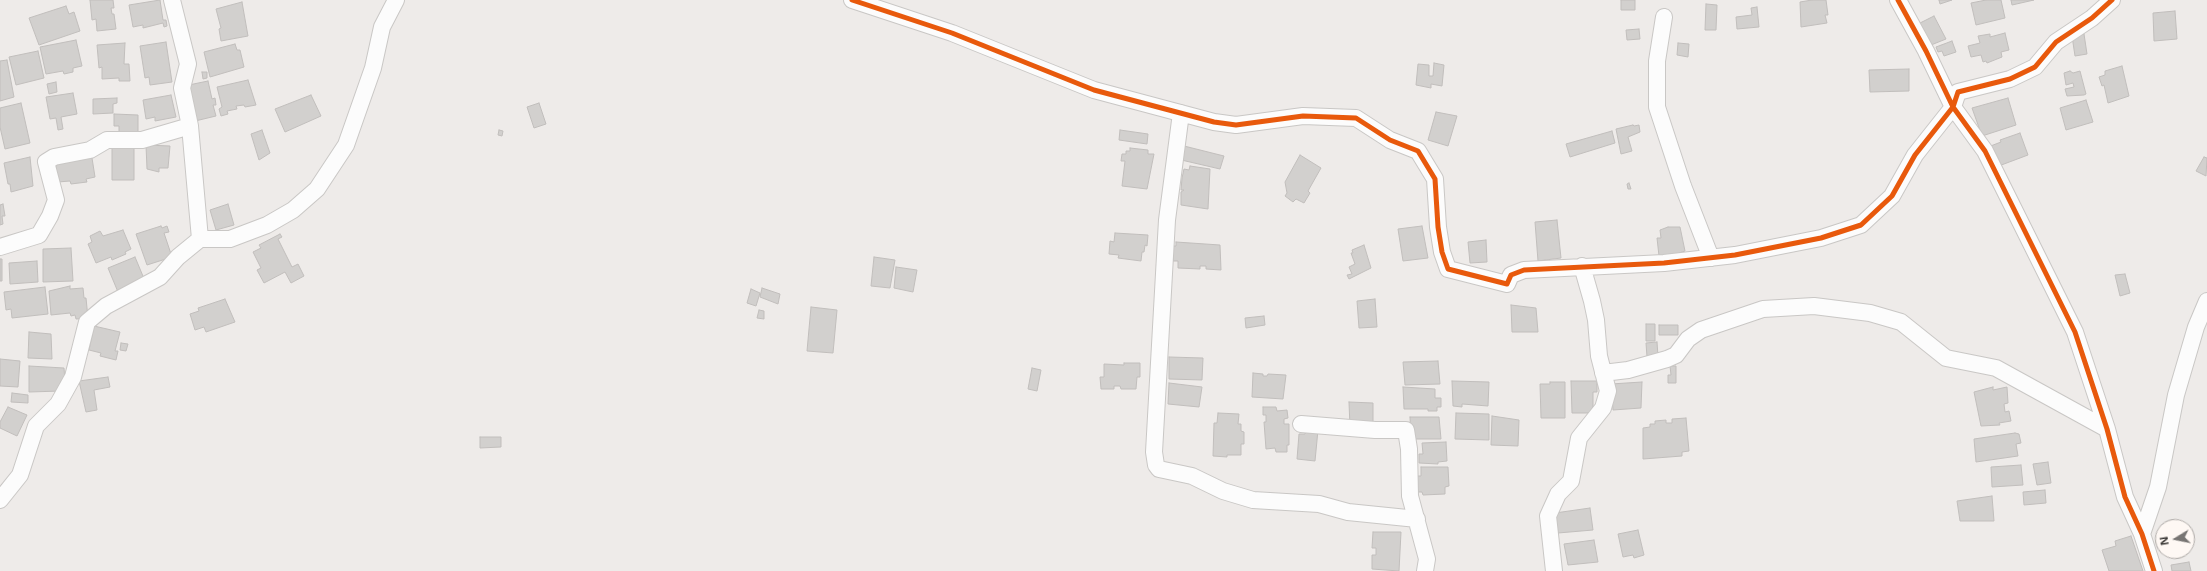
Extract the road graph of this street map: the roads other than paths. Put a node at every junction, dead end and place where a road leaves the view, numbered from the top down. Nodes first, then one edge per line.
1 (172, 0) edge
2 (396, 0) edge
3 (852, 0) edge
4 (1898, 0) edge
5 (2112, 0) edge
6 (1664, 17) dead end
7 (1953, 107) junction
8 (1181, 113) junction
9 (190, 126) junction
10 (200, 239) junction
11 (0, 247) edge
12 (1711, 258) junction
13 (1582, 266) junction
14 (2207, 301) edge
15 (1603, 373) junction
16 (1301, 424) dead end
17 (2107, 429) junction
18 (0, 500) edge
19 (1417, 519) junction
20 (2142, 534) junction
21 (1425, 571) edge
22 (1554, 571) edge
23 (2154, 571) edge

1 - 9 street
2 - 10 street
3 - 8 street
4 - 7 street
5 - 7 street
6 - 12 street
7 - 12 street
7 - 17 street
8 - 13 street
8 - 19 street
9 - 10 street
9 - 11 street
10 - 18 street
12 - 13 street
13 - 15 street
14 - 20 street
15 - 17 street
15 - 22 street
16 - 19 street
17 - 20 street
19 - 21 street
20 - 23 street

